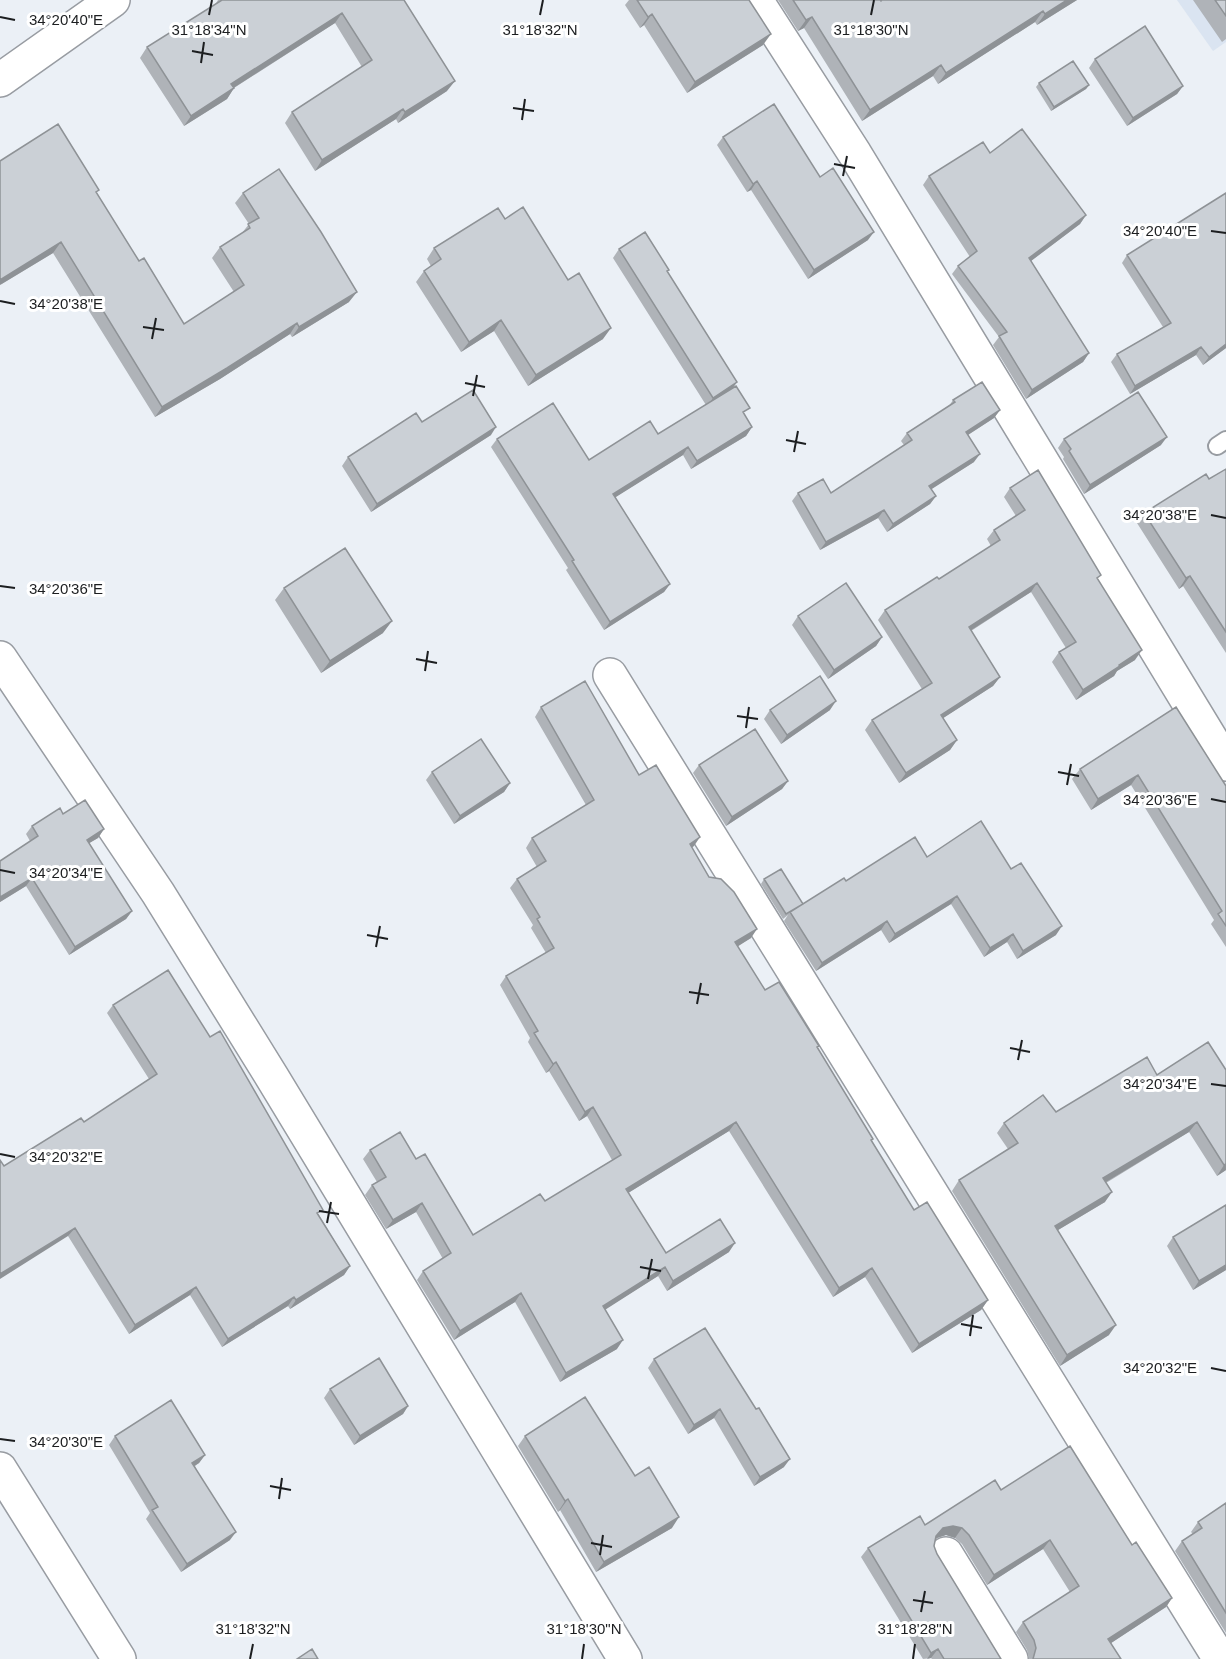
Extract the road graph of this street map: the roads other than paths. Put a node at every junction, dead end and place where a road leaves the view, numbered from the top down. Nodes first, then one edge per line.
1 (113, 0) edge
2 (756, 0) edge
3 (0, 80) edge
4 (0, 658) edge
5 (610, 675) dead end
6 (1226, 765) edge
7 (0, 1469) edge
8 (946, 1554) dead end
9 (119, 1659) edge
10 (625, 1659) edge
11 (1011, 1659) edge
12 (1220, 1659) edge

1 - 3 street
2 - 6 street
4 - 10 street
5 - 12 street
7 - 9 street
8 - 11 street

